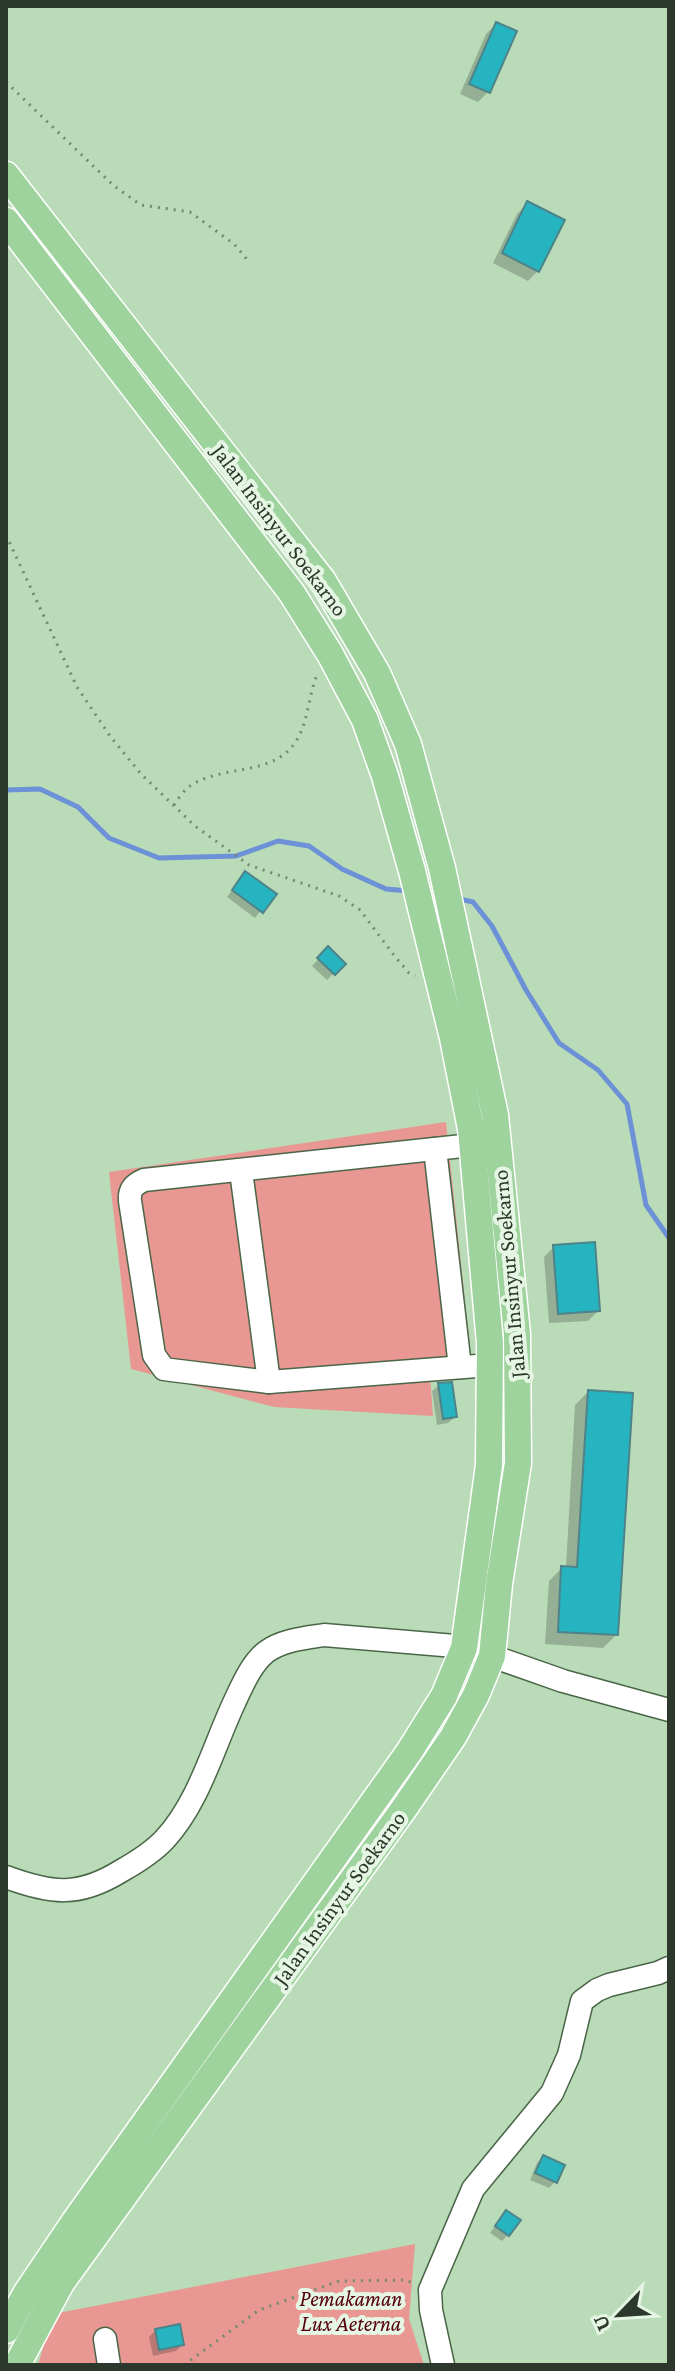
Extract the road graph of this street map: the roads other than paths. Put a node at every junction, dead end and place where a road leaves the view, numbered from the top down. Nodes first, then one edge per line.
1 (6, 175) edge
2 (6, 221) edge
3 (454, 920) junction
4 (425, 929) junction
5 (472, 1145) junction
6 (435, 1149) junction
7 (241, 1171) junction
8 (490, 1365) junction
9 (460, 1367) junction
10 (269, 1382) junction
11 (464, 1648) junction
12 (492, 1656) junction
13 (669, 1710) edge
14 (6, 1877) edge
15 (669, 1968) edge
16 (6, 2330) edge
17 (105, 2339) dead end
18 (17, 2365) edge
19 (109, 2365) edge
20 (443, 2365) edge

1 - 3 main road, Jalan Insinyur Soekarno
2 - 4 main road, Jalan Insinyur Soekarno
3 - 4 main road
3 - 12 main road, Jalan Insinyur Soekarno
4 - 5 main road, Jalan Insinyur Soekarno
5 - 6 street
5 - 8 main road, Jalan Insinyur Soekarno
6 - 7 street
6 - 9 street
7 - 10 street
7 - 10 street
8 - 9 street
8 - 11 main road, Jalan Insinyur Soekarno
9 - 10 street
11 - 12 street
11 - 14 street
11 - 16 main road, Jalan Insinyur Soekarno
12 - 13 street
12 - 18 main road, Jalan Insinyur Soekarno
15 - 20 street
17 - 19 street

